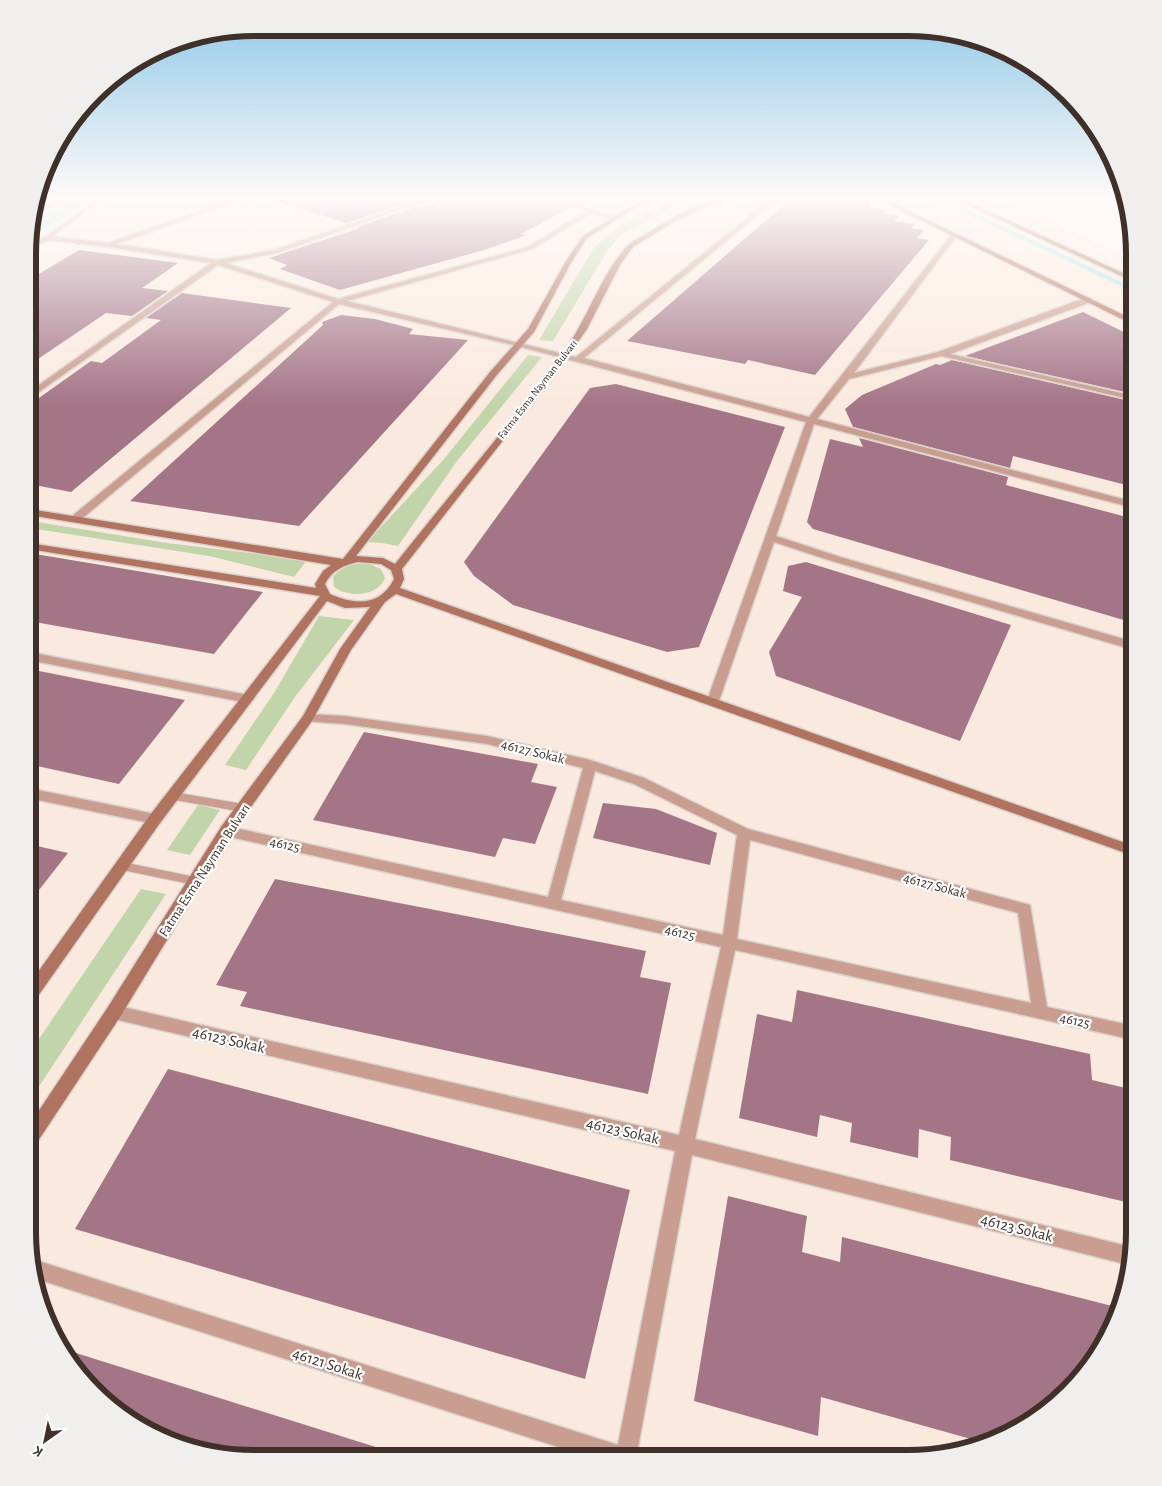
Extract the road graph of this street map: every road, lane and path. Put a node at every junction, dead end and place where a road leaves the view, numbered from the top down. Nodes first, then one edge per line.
1 (212, 265) edge
2 (227, 265) edge
3 (467, 265) edge
4 (567, 265) edge
5 (617, 265) edge
6 (693, 265) edge
7 (931, 265) edge
8 (1017, 265) edge
9 (1102, 265) edge
10 (1126, 276) edge
11 (1088, 300) junction
12 (338, 301) junction
13 (1126, 319) edge
14 (519, 344) junction
15 (941, 354) junction
16 (564, 357) junction
17 (578, 360) junction
18 (846, 377) junction
19 (36, 391) edge
20 (1126, 396) edge
21 (810, 422) junction
22 (1126, 504) edge
23 (36, 513) edge
24 (75, 519) junction
25 (770, 537) junction
26 (36, 547) edge
27 (343, 562) junction
28 (396, 569) junction
29 (396, 590) junction
30 (323, 594) junction
31 (381, 600) junction
32 (1126, 644) edge
33 (36, 657) edge
34 (248, 699) junction
35 (713, 701) junction
36 (308, 718) junction
37 (590, 766) junction
38 (36, 795) edge
39 (173, 796) junction
40 (243, 808) junction
41 (155, 819) junction
42 (226, 831) junction
43 (744, 833) junction
44 (1126, 848) edge
45 (122, 866) junction
46 (195, 881) junction
47 (554, 904) junction
48 (730, 943) junction
49 (36, 987) edge
50 (114, 1012) junction
51 (1040, 1012) junction
52 (1126, 1031) edge
53 (36, 1129) edge
54 (686, 1145) junction
55 (1124, 1254) edge
56 (39, 1270) edge
57 (600, 1450) edge
58 (627, 1450) edge

1 - 19 street
2 - 12 street
3 - 12 street
4 - 14 street
5 - 16 street, Fatma Esma Nayman Bulvarı
6 - 17 street
7 - 18 street
8 - 11 street
9 - 10 street
11 - 13 street
11 - 15 street
12 - 14 street
12 - 24 street
14 - 16 street
14 - 27 street
15 - 18 street
15 - 20 street
16 - 17 street
16 - 28 street, Fatma Esma Nayman Bulvarı
17 - 21 street
18 - 21 street
21 - 22 street
21 - 25 street
23 - 24 street
24 - 27 street
25 - 32 street
25 - 35 street
26 - 30 street
27 - 28 street
27 - 30 street
28 - 29 street
29 - 31 street
29 - 35 street
30 - 31 street
30 - 34 street
31 - 36 street, Fatma Esma Nayman Bulvarı
33 - 34 street
34 - 39 street
35 - 44 street
36 - 37 street, 46127 Sokak
36 - 40 street, Fatma Esma Nayman Bulvarı
37 - 43 street, 46127 Sokak
37 - 47 street
38 - 41 street
39 - 40 lane
39 - 41 street
40 - 42 street, Fatma Esma Nayman Bulvarı
41 - 45 street
42 - 46 street, Fatma Esma Nayman Bulvarı
42 - 47 street, 46125
43 - 48 street
43 - 51 street, 46127 Sokak
45 - 46 lane
45 - 49 street
46 - 50 street, Fatma Esma Nayman Bulvarı
47 - 48 street, 46125
48 - 51 street, 46125
48 - 54 street
50 - 53 street, Fatma Esma Nayman Bulvarı
50 - 54 street, 46123 Sokak
51 - 52 street, 46125
54 - 55 street, 46123 Sokak
54 - 58 street
56 - 57 street, 46121 Sokak

